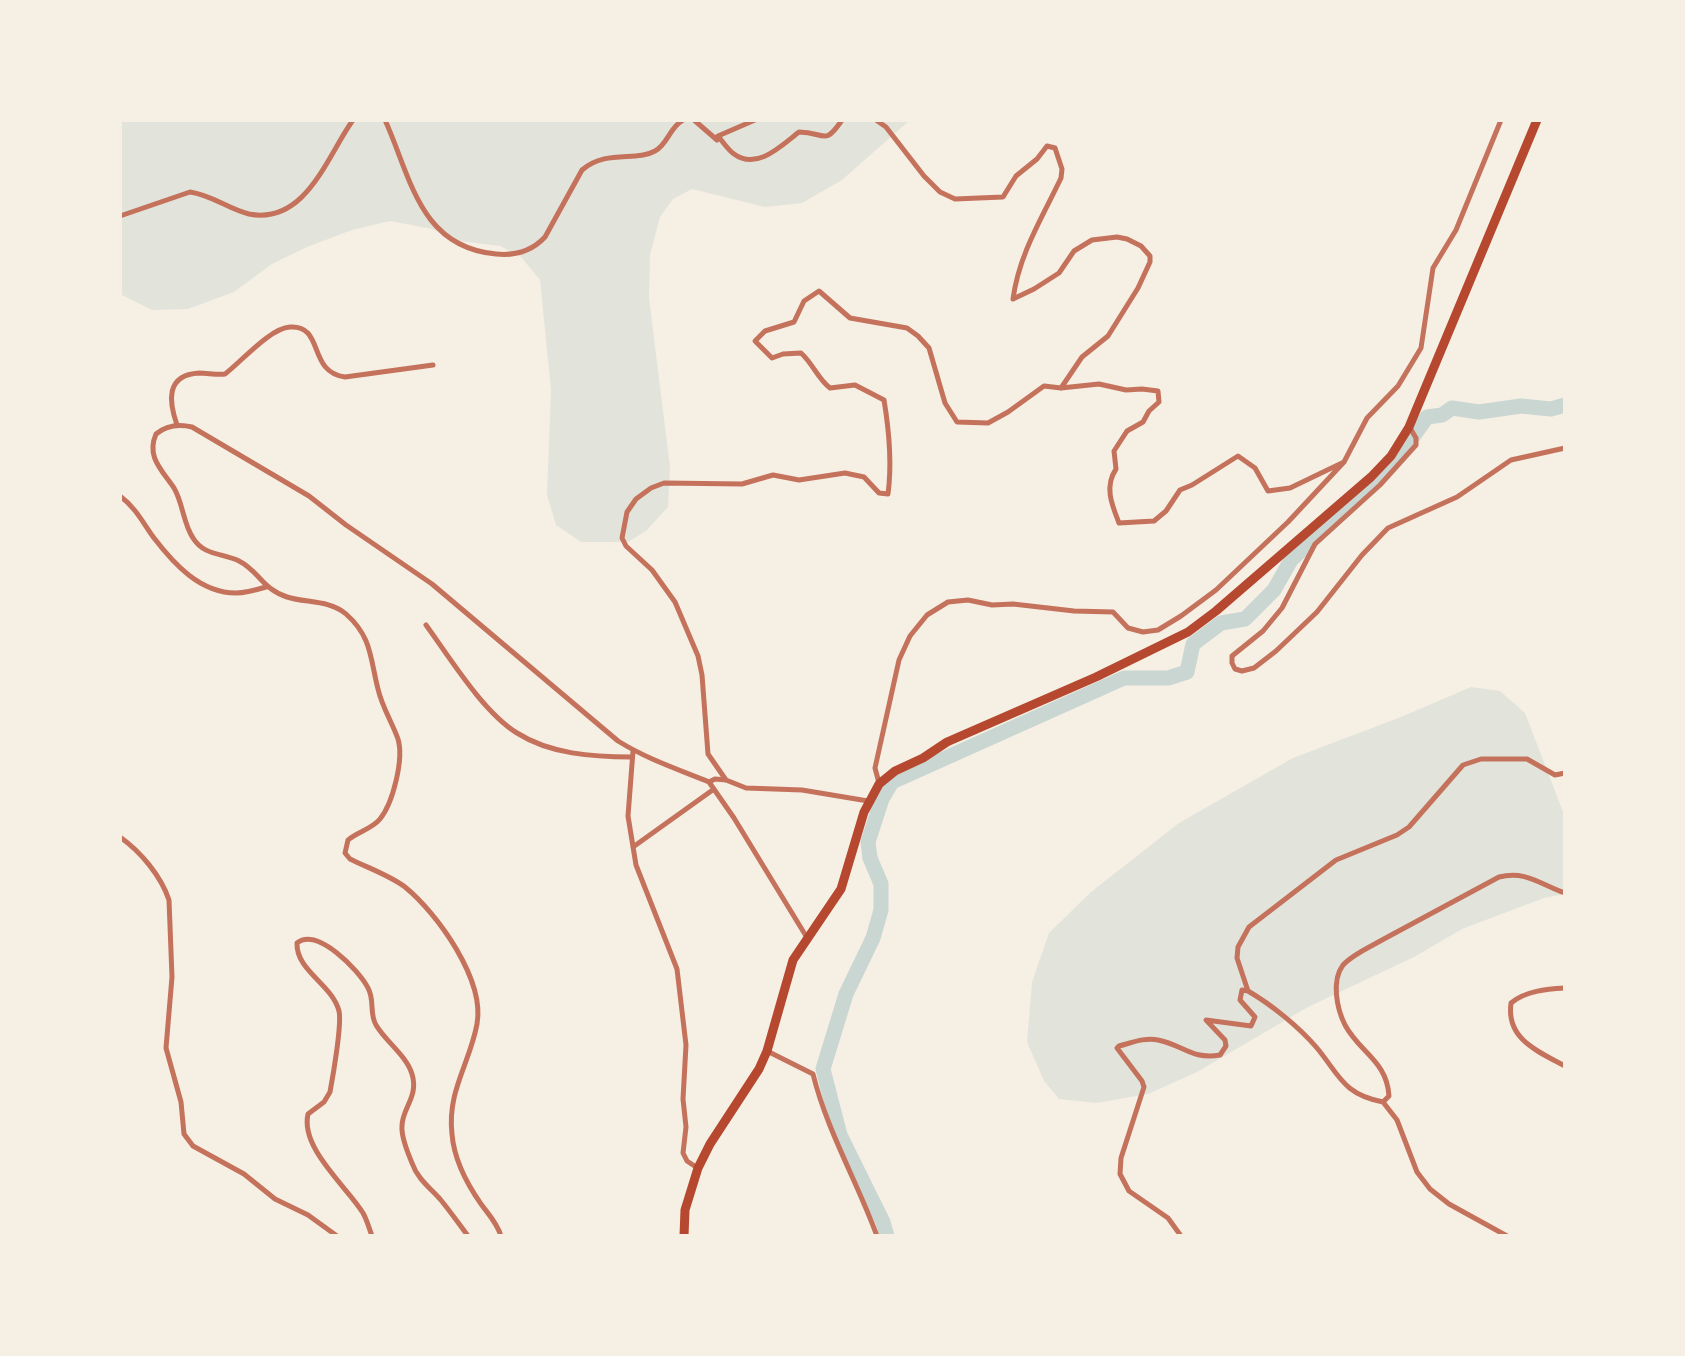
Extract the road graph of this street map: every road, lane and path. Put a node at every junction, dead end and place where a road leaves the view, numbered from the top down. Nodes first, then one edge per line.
1 (353, 120) edge
2 (385, 120) edge
3 (683, 120) edge
4 (694, 120) edge
5 (755, 120) edge
6 (842, 120) edge
7 (876, 120) edge
8 (1501, 120) edge
9 (1537, 120) edge
10 (718, 136) junction
11 (120, 216) edge
12 (432, 365) dead end
13 (1061, 388) junction
14 (177, 425) junction
15 (1410, 427) junction
16 (1565, 448) edge
17 (1344, 462) junction
18 (120, 496) edge
19 (1304, 534) junction
20 (1315, 544) junction
21 (266, 588) junction
22 (426, 625) dead end
23 (632, 754) junction
24 (1565, 773) edge
25 (726, 780) junction
26 (708, 782) junction
27 (879, 784) junction
28 (714, 789) junction
29 (869, 801) junction
30 (120, 837) edge
31 (633, 846) junction
32 (1565, 893) edge
33 (808, 940) junction
34 (1565, 988) edge
35 (1248, 991) junction
36 (767, 1051) junction
37 (1565, 1066) edge
38 (1383, 1102) junction
39 (698, 1168) junction
40 (337, 1236) edge
41 (372, 1236) edge
42 (468, 1236) edge
43 (501, 1236) edge
44 (684, 1236) edge
45 (877, 1236) edge
46 (1181, 1236) edge
47 (1508, 1236) edge

1 - 11 street
2 - 3 street
4 - 10 street
5 - 10 street
6 - 10 street
7 - 13 street
8 - 17 street
9 - 15 highway
12 - 14 street
13 - 17 street
13 - 25 street
14 - 21 street
14 - 23 street
15 - 19 highway
15 - 20 street
16 - 20 street
17 - 27 street
18 - 21 street
19 - 20 street
19 - 27 highway
21 - 43 street
22 - 23 street
23 - 26 street
23 - 31 street
24 - 35 street
25 - 26 street
25 - 29 street
26 - 28 street
27 - 29 highway
28 - 31 street
28 - 33 street
29 - 33 highway
30 - 40 street
31 - 39 street
32 - 38 street
33 - 36 highway
34 - 37 street
35 - 38 street
35 - 46 street
36 - 39 highway
36 - 45 street
38 - 47 street
39 - 44 highway
41 - 42 street

